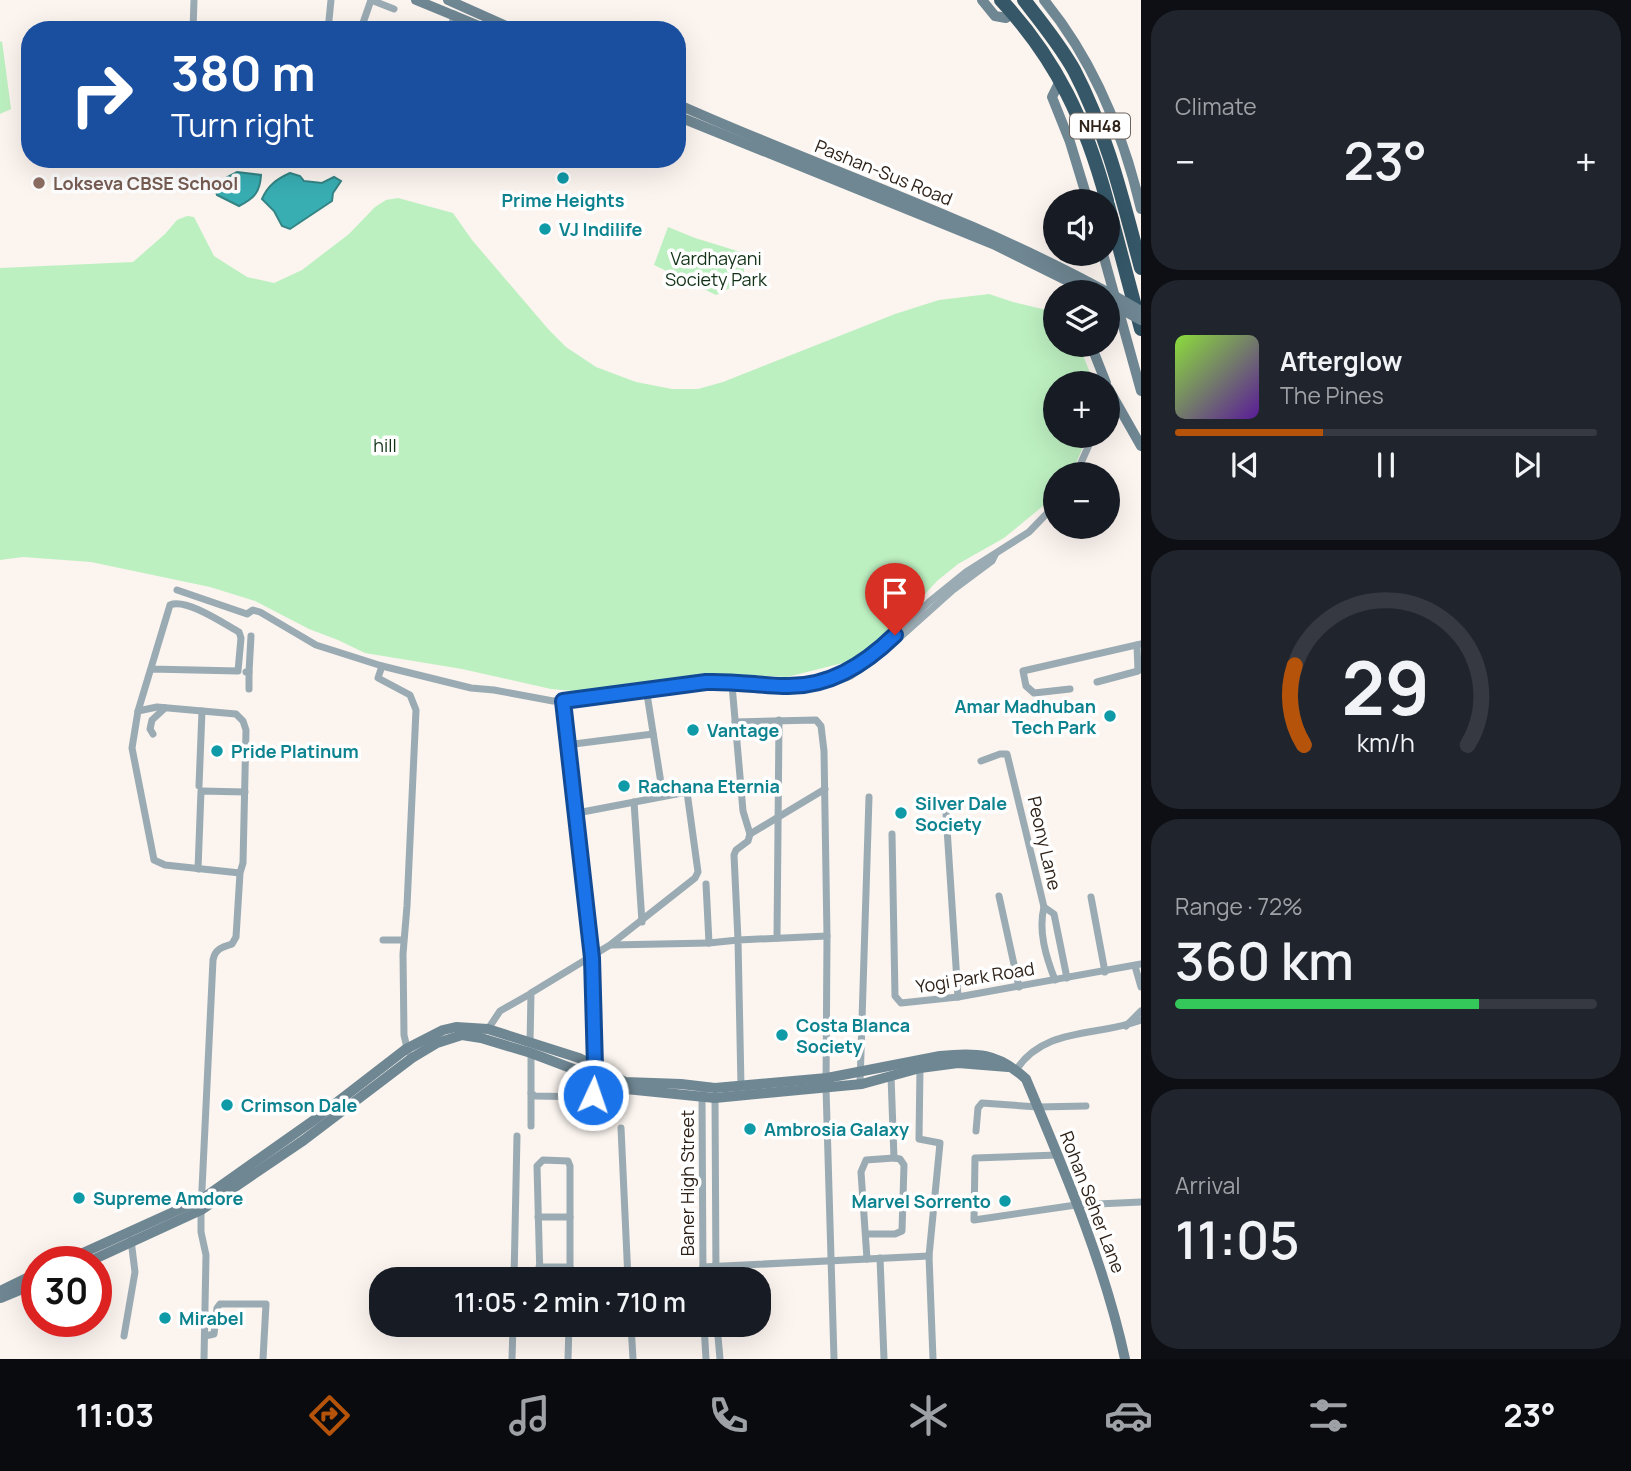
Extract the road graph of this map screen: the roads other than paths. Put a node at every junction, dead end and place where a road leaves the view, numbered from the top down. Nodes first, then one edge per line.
1 (194, 0) edge
2 (331, 0) edge
3 (371, 0) edge
4 (416, 0) edge
5 (448, 0) edge
6 (982, 0) edge
7 (1001, 0) edge
8 (1024, 0) edge
9 (1044, 0) edge
10 (394, 9) dead end
11 (454, 13) junction
12 (1013, 13) junction
13 (193, 21) edge
14 (329, 21) edge
15 (364, 21) edge
16 (453, 21) edge
17 (470, 21) edge
18 (495, 21) edge
19 (1061, 79) junction
20 (686, 112) edge
21 (686, 119) edge
22 (703, 126) junction
23 (1084, 189) edge
24 (1103, 189) edge
25 (1141, 209) edge
26 (1120, 251) edge
27 (1106, 266) edge
28 (1141, 268) edge
29 (1067, 280) edge
30 (1120, 299) edge
31 (1120, 309) edge
32 (1141, 311) edge
33 (1141, 320) edge
34 (1141, 329) edge
35 (1141, 391) edge
36 (1120, 411) edge
37 (1141, 446) edge
38 (1043, 517) edge
39 (998, 551) junction
40 (177, 590) dead end
41 (251, 636) dead end
42 (1139, 645) edge
43 (382, 666) junction
44 (151, 669) junction
45 (238, 671) junction
46 (249, 672) junction
47 (1097, 682) dead end
48 (732, 685) junction
49 (249, 689) dead end
50 (1070, 689) dead end
51 (647, 694) junction
52 (564, 701) junction
53 (166, 708) junction
54 (202, 710) junction
55 (138, 711) junction
56 (779, 720) junction
57 (735, 722) junction
58 (153, 734) dead end
59 (653, 734) junction
60 (566, 745) junction
61 (981, 761) dead end
62 (200, 786) dead end
63 (825, 789) junction
64 (245, 792) junction
65 (663, 796) junction
66 (869, 797) dead end
67 (634, 802) junction
68 (577, 813) junction
69 (946, 813) dead end
70 (779, 816) junction
71 (750, 834) junction
72 (892, 834) dead end
73 (198, 869) junction
74 (240, 873) junction
75 (706, 884) dead end
76 (999, 896) dead end
77 (1091, 897) dead end
78 (1044, 907) junction
79 (642, 922) junction
80 (827, 936) junction
81 (777, 938) junction
82 (383, 940) dead end
83 (403, 940) junction
84 (738, 940) junction
85 (709, 943) junction
86 (610, 945) junction
87 (592, 958) junction
88 (1138, 965) edge
89 (1105, 972) junction
90 (1067, 978) junction
91 (1055, 980) junction
92 (1019, 987) junction
93 (1141, 987) edge
94 (531, 993) junction
95 (958, 997) junction
96 (1141, 1011) edge
97 (1141, 1020) edge
98 (1126, 1026) junction
99 (488, 1029) junction
100 (530, 1048) junction
101 (409, 1054) junction
102 (920, 1068) junction
103 (1014, 1068) junction
104 (594, 1072) junction
105 (861, 1072) junction
106 (891, 1076) junction
107 (826, 1083) junction
108 (860, 1084) junction
109 (741, 1086) junction
110 (702, 1091) junction
111 (531, 1093) junction
112 (716, 1093) junction
113 (1086, 1106) dead end
114 (1038, 1107) junction
115 (531, 1126) dead end
116 (621, 1128) dead end
117 (976, 1131) dead end
118 (517, 1136) dead end
119 (1057, 1155) junction
120 (894, 1158) junction
121 (1141, 1202) edge
122 (202, 1205) junction
123 (1076, 1205) junction
124 (538, 1217) junction
125 (570, 1217) junction
126 (866, 1234) junction
127 (130, 1238) junction
128 (108, 1246) edge
129 (112, 1248) edge
130 (929, 1256) junction
131 (880, 1258) junction
132 (867, 1259) junction
133 (830, 1260) junction
134 (514, 1267) edge
135 (539, 1267) edge
136 (570, 1267) edge
137 (627, 1267) edge
138 (703, 1267) edge
139 (715, 1267) joint
140 (21, 1281) edge
141 (21, 1290) edge
142 (0, 1291) edge
143 (0, 1299) edge
144 (124, 1336) dead end
145 (205, 1336) junction
146 (513, 1337) edge
147 (569, 1337) edge
148 (632, 1337) edge
149 (705, 1337) edge
150 (719, 1337) edge
151 (204, 1359) edge
152 (263, 1359) edge
153 (512, 1359) edge
154 (568, 1359) edge
155 (633, 1359) edge
156 (706, 1359) edge
157 (720, 1359) edge
158 (834, 1359) edge
159 (884, 1359) edge
160 (933, 1359) edge
161 (1125, 1359) edge

1 - 13 street
2 - 14 street
3 - 10 street
3 - 15 street
4 - 11 street
5 - 18 street
6 - 12 street
7 - 12 highway, NH48
8 - 28 highway, NH48
9 - 25 street
11 - 16 street
11 - 17 street
12 - 19 highway, NH48
19 - 23 street
19 - 24 highway, NH48
20 - 22 street, Pashan-Sus Road
21 - 22 street, Pashan-Sus Road
22 - 29 street, Pashan-Sus Road
26 - 34 highway, NH48
27 - 35 street
30 - 32 street, bridge
31 - 33 street, bridge
36 - 37 street
38 - 39 street
39 - 48 street
39 - 52 street
40 - 43 street
41 - 46 street
42 - 47 street
42 - 50 street
43 - 52 street
43 - 83 street
44 - 45 street
44 - 45 street
44 - 55 street
45 - 46 street
46 - 49 street
48 - 51 street
48 - 57 street
51 - 52 street
51 - 59 street
52 - 60 street
53 - 54 street
53 - 55 street
53 - 58 street
54 - 62 street
54 - 64 street
55 - 73 street
56 - 57 street
56 - 63 street
56 - 70 street
57 - 71 street
59 - 60 street
59 - 65 street
60 - 68 street
61 - 78 street, Peony Lane
63 - 70 street
63 - 80 street
64 - 73 street
64 - 74 street
65 - 67 street
65 - 79 street
66 - 105 street
67 - 68 street
67 - 79 street
68 - 87 street
69 - 95 street
70 - 71 street
70 - 81 street
71 - 84 street
72 - 95 street, Yogi Park Road
73 - 74 street
74 - 122 street
75 - 85 street
76 - 92 street
77 - 89 street
78 - 90 street
78 - 91 street, Peony Lane
79 - 86 street
80 - 81 street
80 - 107 street
81 - 84 street
82 - 83 street
83 - 101 street
84 - 85 street
84 - 109 street
85 - 86 street
86 - 87 street
87 - 94 street
87 - 104 street
88 - 89 street, Yogi Park Road
88 - 93 street
89 - 90 street, Yogi Park Road
90 - 91 street, Yogi Park Road
91 - 92 street, Yogi Park Road
92 - 95 street, Yogi Park Road
94 - 99 street
94 - 100 street
96 - 98 street
97 - 98 street
98 - 103 street
99 - 100 street
99 - 101 street
100 - 101 street
100 - 104 street
100 - 111 street
101 - 122 street
102 - 103 street
102 - 106 street
102 - 130 street
103 - 105 street
103 - 114 street, Rohan Seher Lane
104 - 110 street
104 - 111 street
105 - 107 street
105 - 108 street
106 - 108 street
106 - 120 street
107 - 108 street
107 - 109 street
107 - 112 street
107 - 133 street
109 - 112 street
110 - 112 street
110 - 138 street, Baner High Street
111 - 115 street
112 - 139 street, Baner High Street
113 - 114 street
114 - 117 street
114 - 119 street, Rohan Seher Lane
116 - 137 street
118 - 134 street
119 - 123 street, Rohan Seher Lane
119 - 123 street
120 - 126 street
120 - 126 street
121 - 123 street
122 - 127 street
122 - 145 street
123 - 161 street, Rohan Seher Lane
124 - 125 street
124 - 125 street
124 - 135 street
125 - 136 street
126 - 132 street
127 - 128 street
127 - 129 street
127 - 144 street
130 - 131 street
130 - 160 street
131 - 132 street
131 - 159 street
132 - 133 street
133 - 139 street
133 - 158 street
140 - 142 street
141 - 143 street
145 - 151 street
145 - 152 street
146 - 153 street
147 - 154 street
148 - 155 street
149 - 156 street
150 - 157 street

